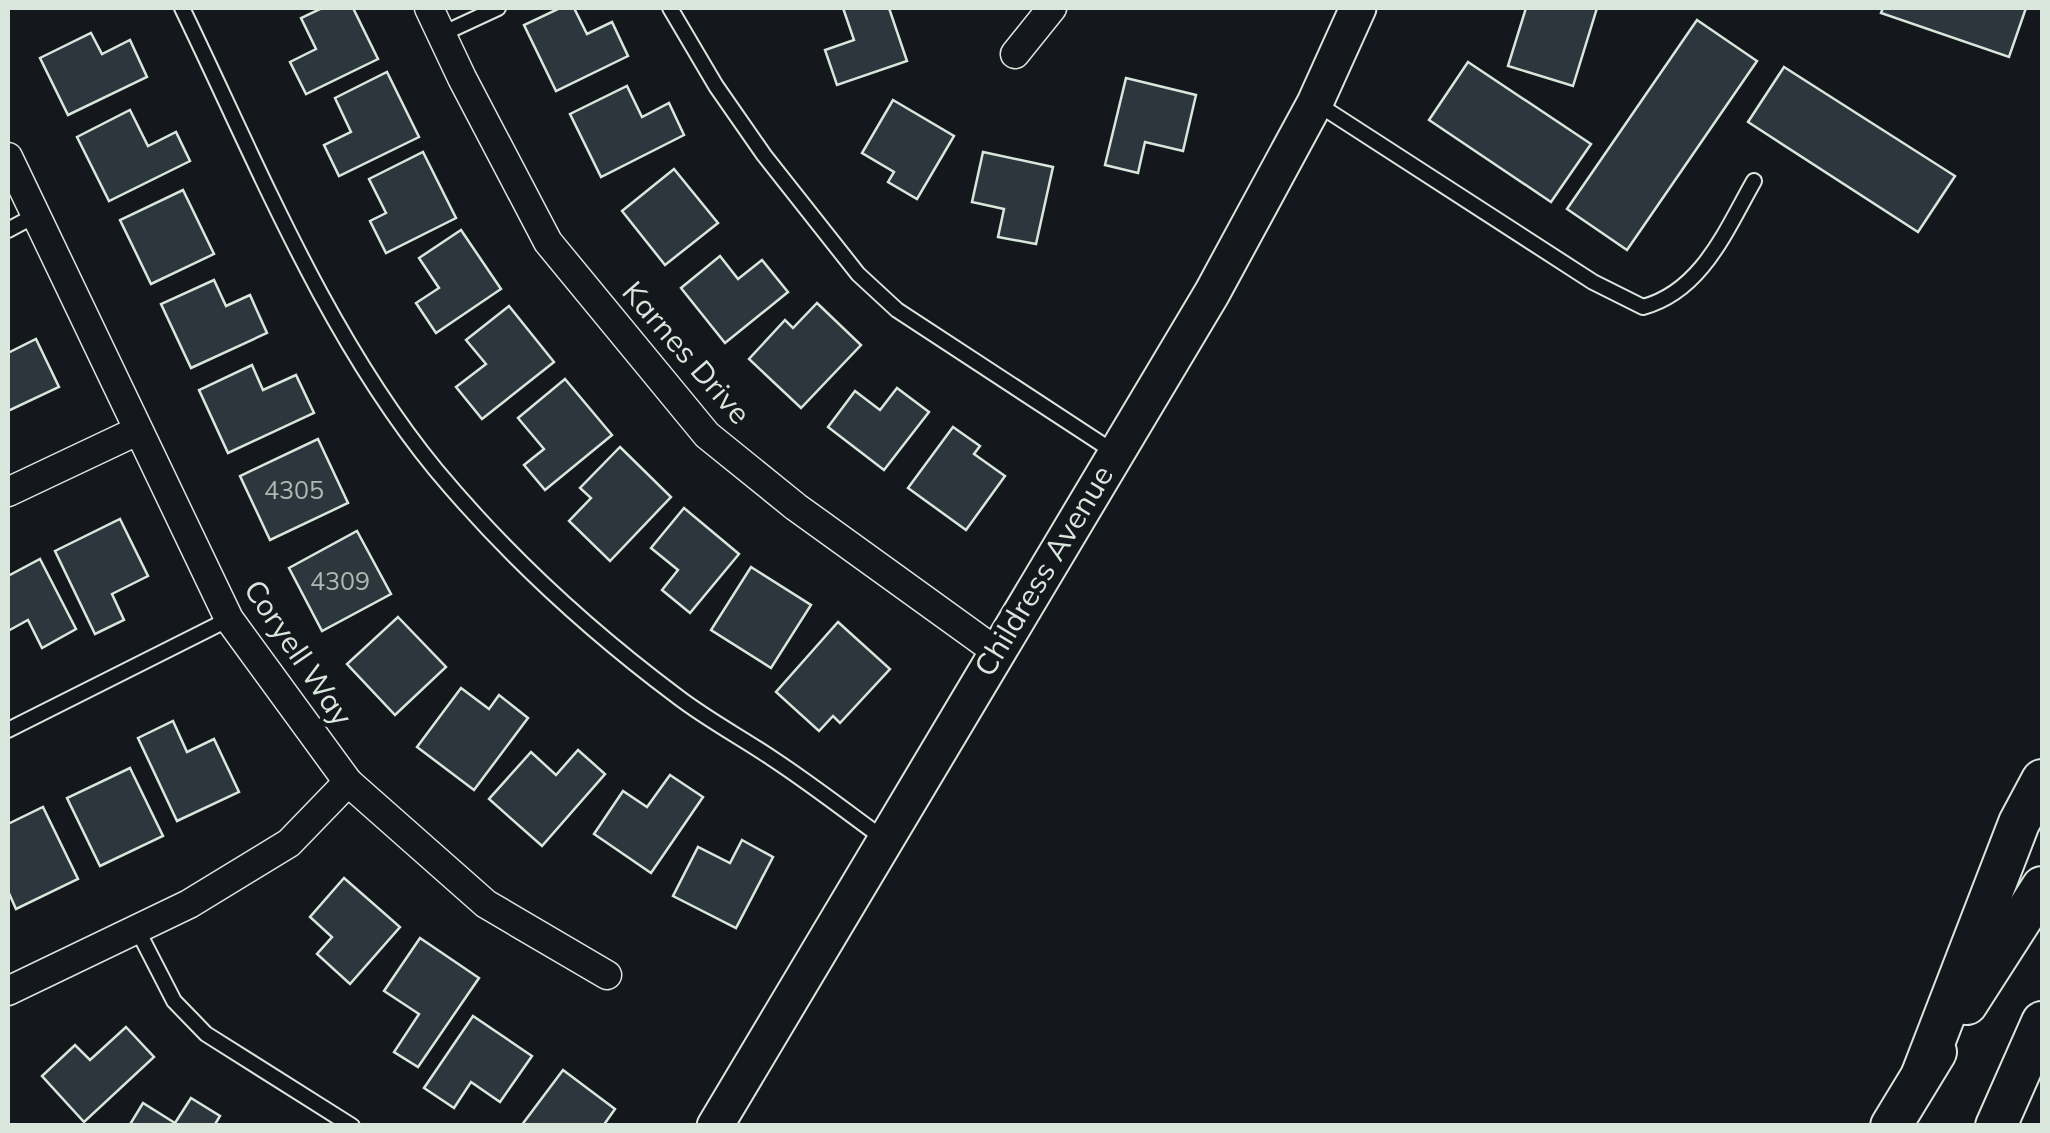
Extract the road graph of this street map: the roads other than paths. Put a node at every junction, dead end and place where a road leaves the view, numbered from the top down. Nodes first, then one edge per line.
1 (182, 8) edge
2 (430, 8) edge
3 (498, 8) edge
4 (670, 8) edge
5 (1052, 8) edge
6 (1358, 8) edge
7 (442, 34) junction
8 (1015, 54) dead end
9 (1316, 103) junction
10 (8, 156) edge
11 (1754, 180) dead end
12 (37, 214) junction
13 (8, 230) edge
14 (136, 431) junction
15 (1114, 452) junction
16 (8, 492) edge
17 (229, 619) junction
18 (997, 652) junction
19 (8, 730) edge
20 (2042, 780) edge
21 (348, 782) junction
22 (884, 839) junction
23 (2042, 887) edge
24 (137, 929) junction
25 (607, 976) dead end
26 (8, 991) edge
27 (2042, 1022) edge
28 (1922, 1074) junction
29 (352, 1126) edge
30 (715, 1126) edge
31 (1891, 1126) edge
32 (1996, 1126) edge

1 - 22 lane
2 - 7 street, Karnes Drive
3 - 7 lane
4 - 15 lane
5 - 8 street
6 - 9 street, Childress Avenue
7 - 18 street, Karnes Drive
9 - 11 lane
9 - 15 street, Childress Avenue
10 - 12 street, Coryell Way
12 - 13 lane
12 - 14 street, Coryell Way
14 - 16 street
14 - 17 street, Coryell Way
15 - 18 street, Childress Avenue
17 - 19 lane
17 - 21 street, Coryell Way
18 - 22 street, Childress Avenue
20 - 28 main road
21 - 24 street
21 - 25 street, Coryell Way
22 - 30 street, Childress Avenue
23 - 28 main road
24 - 26 street
24 - 29 lane
27 - 32 main road
28 - 31 main road

